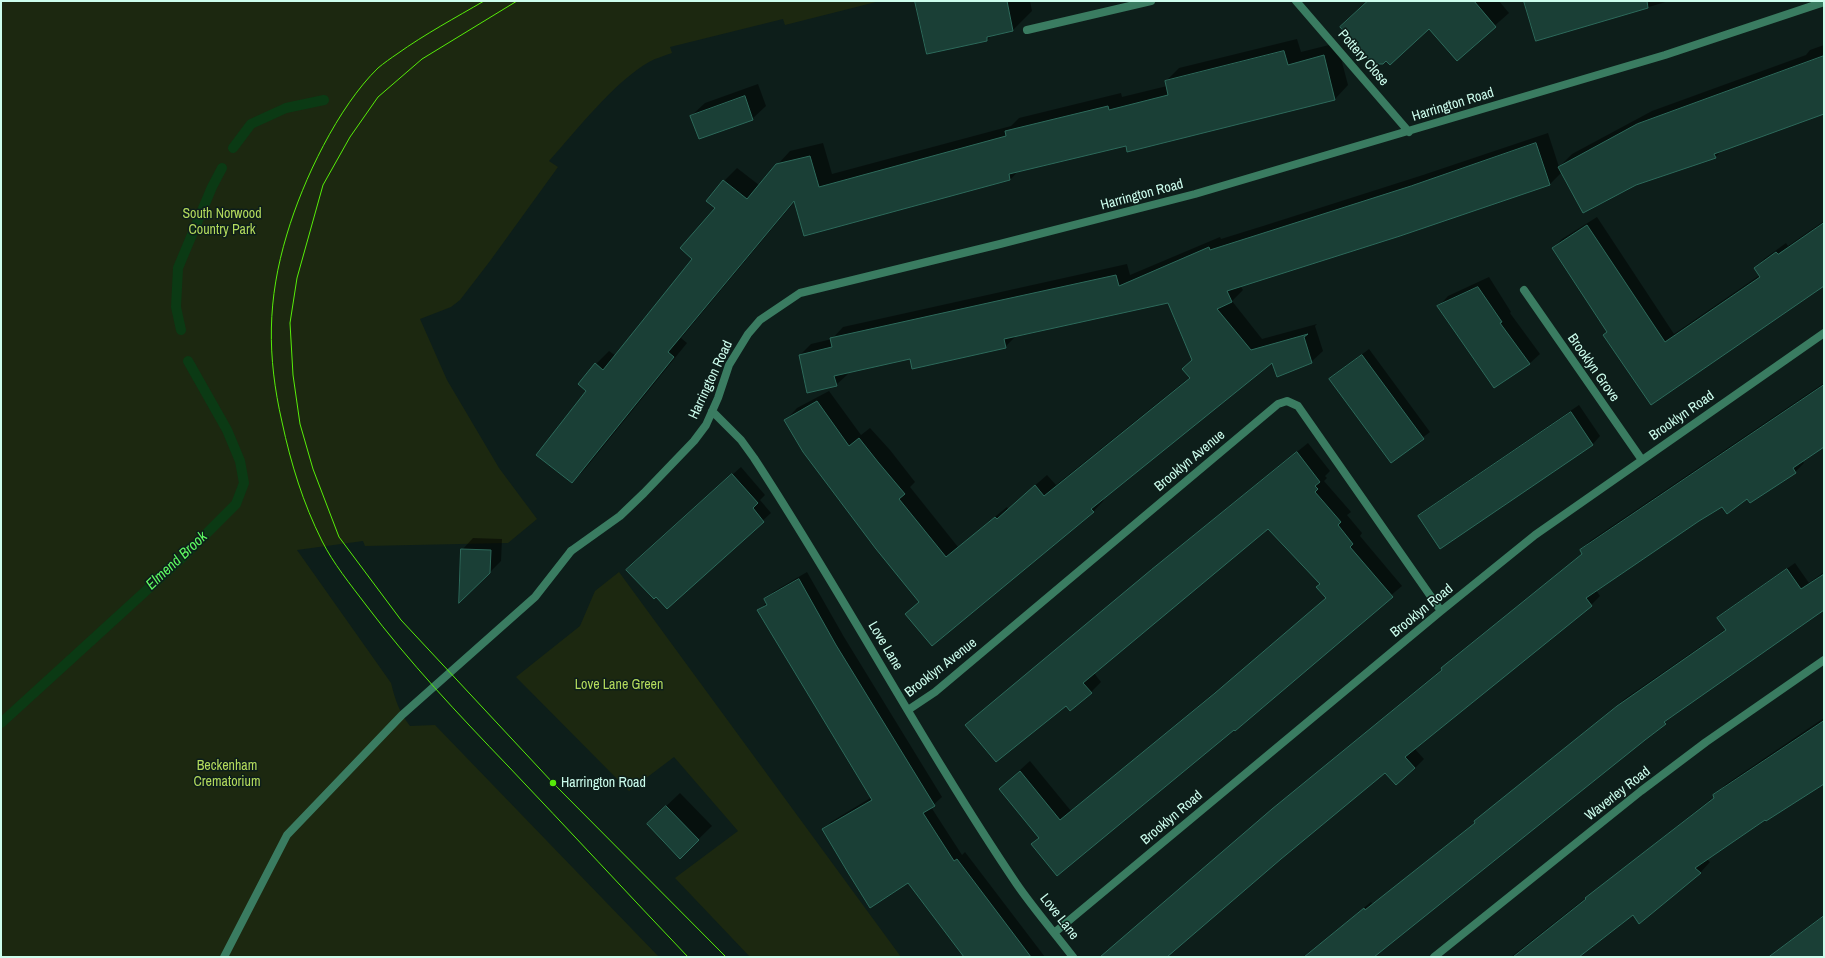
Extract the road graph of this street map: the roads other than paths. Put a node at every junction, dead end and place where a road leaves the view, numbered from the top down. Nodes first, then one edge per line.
1 (1151, 1) edge
2 (1296, 1) edge
3 (1824, 2) edge
4 (1027, 30) dead end
5 (1409, 132) junction
6 (1524, 290) dead end
7 (1824, 333) edge
8 (712, 411) junction
9 (1642, 460) junction
10 (1440, 612) junction
11 (1824, 660) edge
12 (908, 710) junction
13 (1054, 932) junction
14 (224, 957) edge
15 (1073, 957) edge
16 (1434, 957) edge

1 - 4 street
2 - 5 street, Pottery Close
3 - 5 street, Harrington Road
5 - 8 street, Harrington Road
6 - 9 street, Brooklyn Grove
7 - 9 street, Brooklyn Road
8 - 12 street, Love Lane
8 - 14 street, Harrington Road
9 - 10 street, Brooklyn Road
10 - 12 street, Brooklyn Avenue
10 - 13 street, Brooklyn Road
11 - 16 street, Waverley Road
12 - 13 street, Love Lane
13 - 15 street, Love Lane

